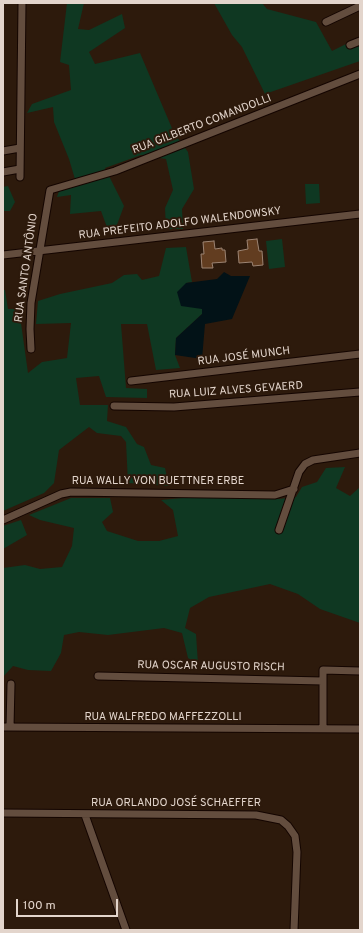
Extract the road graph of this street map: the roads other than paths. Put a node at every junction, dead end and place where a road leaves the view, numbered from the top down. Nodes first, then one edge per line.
1 (22, 3) edge
2 (360, 6) edge
3 (326, 22) dead end
4 (360, 41) edge
5 (350, 45) dead end
6 (360, 74) edge
7 (20, 148) junction
8 (3, 151) edge
9 (20, 168) junction
10 (3, 172) edge
11 (20, 178) dead end
12 (50, 190) joint
13 (360, 214) edge
14 (39, 251) junction
15 (3, 255) edge
16 (31, 349) dead end
17 (360, 354) edge
18 (131, 381) dead end
19 (360, 392) edge
20 (114, 406) dead end
21 (360, 453) edge
22 (294, 489) junction
23 (3, 520) edge
24 (279, 530) dead end
25 (360, 671) edge
26 (98, 676) dead end
27 (323, 681) junction
28 (11, 684) dead end
29 (7, 727) edge
30 (323, 728) junction
31 (360, 729) edge
32 (3, 814) edge
33 (85, 814) junction
34 (126, 930) edge
35 (294, 930) edge

1 - 7 street
2 - 3 street
4 - 5 street
6 - 12 street, RUA GILBERTO COMANDOLLI
7 - 8 street
7 - 9 street
9 - 10 street
9 - 11 street
12 - 14 street, RUA SANTO ANTÔNIO
13 - 14 street, RUA PREFEITO ADOLFO WALENDOWSKY
14 - 15 street, RUA PREFEITO ADOLFO WALENDOWSKY
14 - 16 street, RUA SANTO ANTÔNIO
17 - 18 street, RUA JOSÉ MUNCH
19 - 20 street, RUA LUIZ ALVES GEVAERD
21 - 22 street
22 - 23 street, RUA WALLY VON BUETTNER ERBE
22 - 24 street
25 - 27 street
26 - 27 street, RUA OSCAR AUGUSTO RISCH
27 - 30 street
28 - 29 street
29 - 30 street, RUA WALFREDO MAFFEZZOLLI
30 - 31 street, RUA WALFREDO MAFFEZZOLLI
32 - 33 street, RUA ORLANDO JOSÉ SCHAEFFER
33 - 34 street
33 - 35 street, RUA ORLANDO JOSÉ SCHAEFFER

